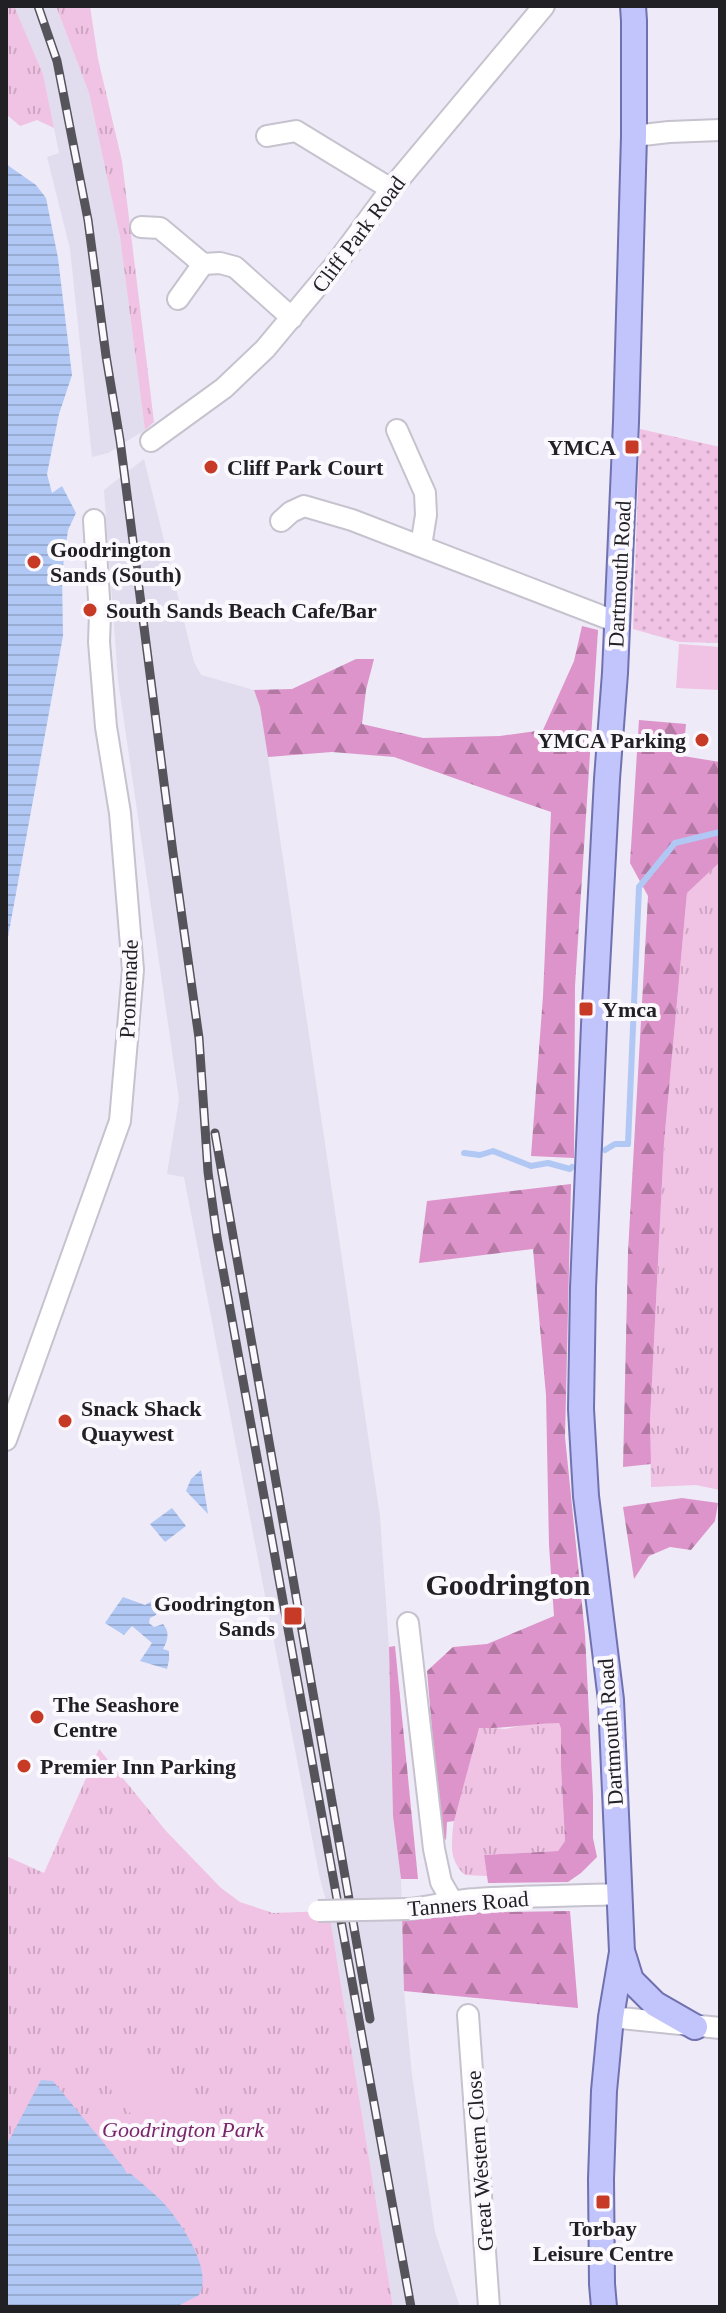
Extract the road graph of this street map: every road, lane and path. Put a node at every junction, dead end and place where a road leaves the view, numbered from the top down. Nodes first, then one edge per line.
1 (544, 6) edge
2 (635, 10) edge
3 (720, 130) edge
4 (267, 136) dead end
5 (634, 136) junction
6 (391, 189) junction
7 (141, 227) dead end
8 (203, 264) junction
9 (178, 299) dead end
10 (292, 318) junction
11 (397, 430) dead end
12 (151, 441) dead end
13 (94, 520) dead end
14 (281, 521) dead end
15 (421, 546) junction
16 (617, 622) junction
17 (6, 1440) edge
18 (408, 1623) dead end
19 (618, 1894) junction
20 (452, 1901) junction
21 (318, 1911) dead end
22 (622, 1952) junction
23 (468, 2015) dead end
24 (611, 2017) junction
25 (695, 2027) junction
26 (720, 2028) edge
27 (489, 2307) edge
28 (604, 2307) edge

1 - 6 street, Cliff Park Road
2 - 5 main road, Dartmouth Road
3 - 5 street
4 - 6 street
5 - 16 main road, Dartmouth Road
6 - 10 street, Cliff Park Road
7 - 8 street
8 - 9 street
8 - 10 street
10 - 12 street, Cliff Park Road
11 - 15 street
13 - 17 street, Promenade
14 - 15 street
15 - 16 street
16 - 19 main road, Dartmouth Road
18 - 20 street
19 - 20 street, Tanners Road
19 - 22 main road, Dartmouth Road
20 - 21 street, Tanners Road, bridge
22 - 24 main road, Dartmouth Road
22 - 25 main road
23 - 27 street, Great Western Close
24 - 25 street
24 - 28 main road, Dartmouth Road
25 - 26 street

